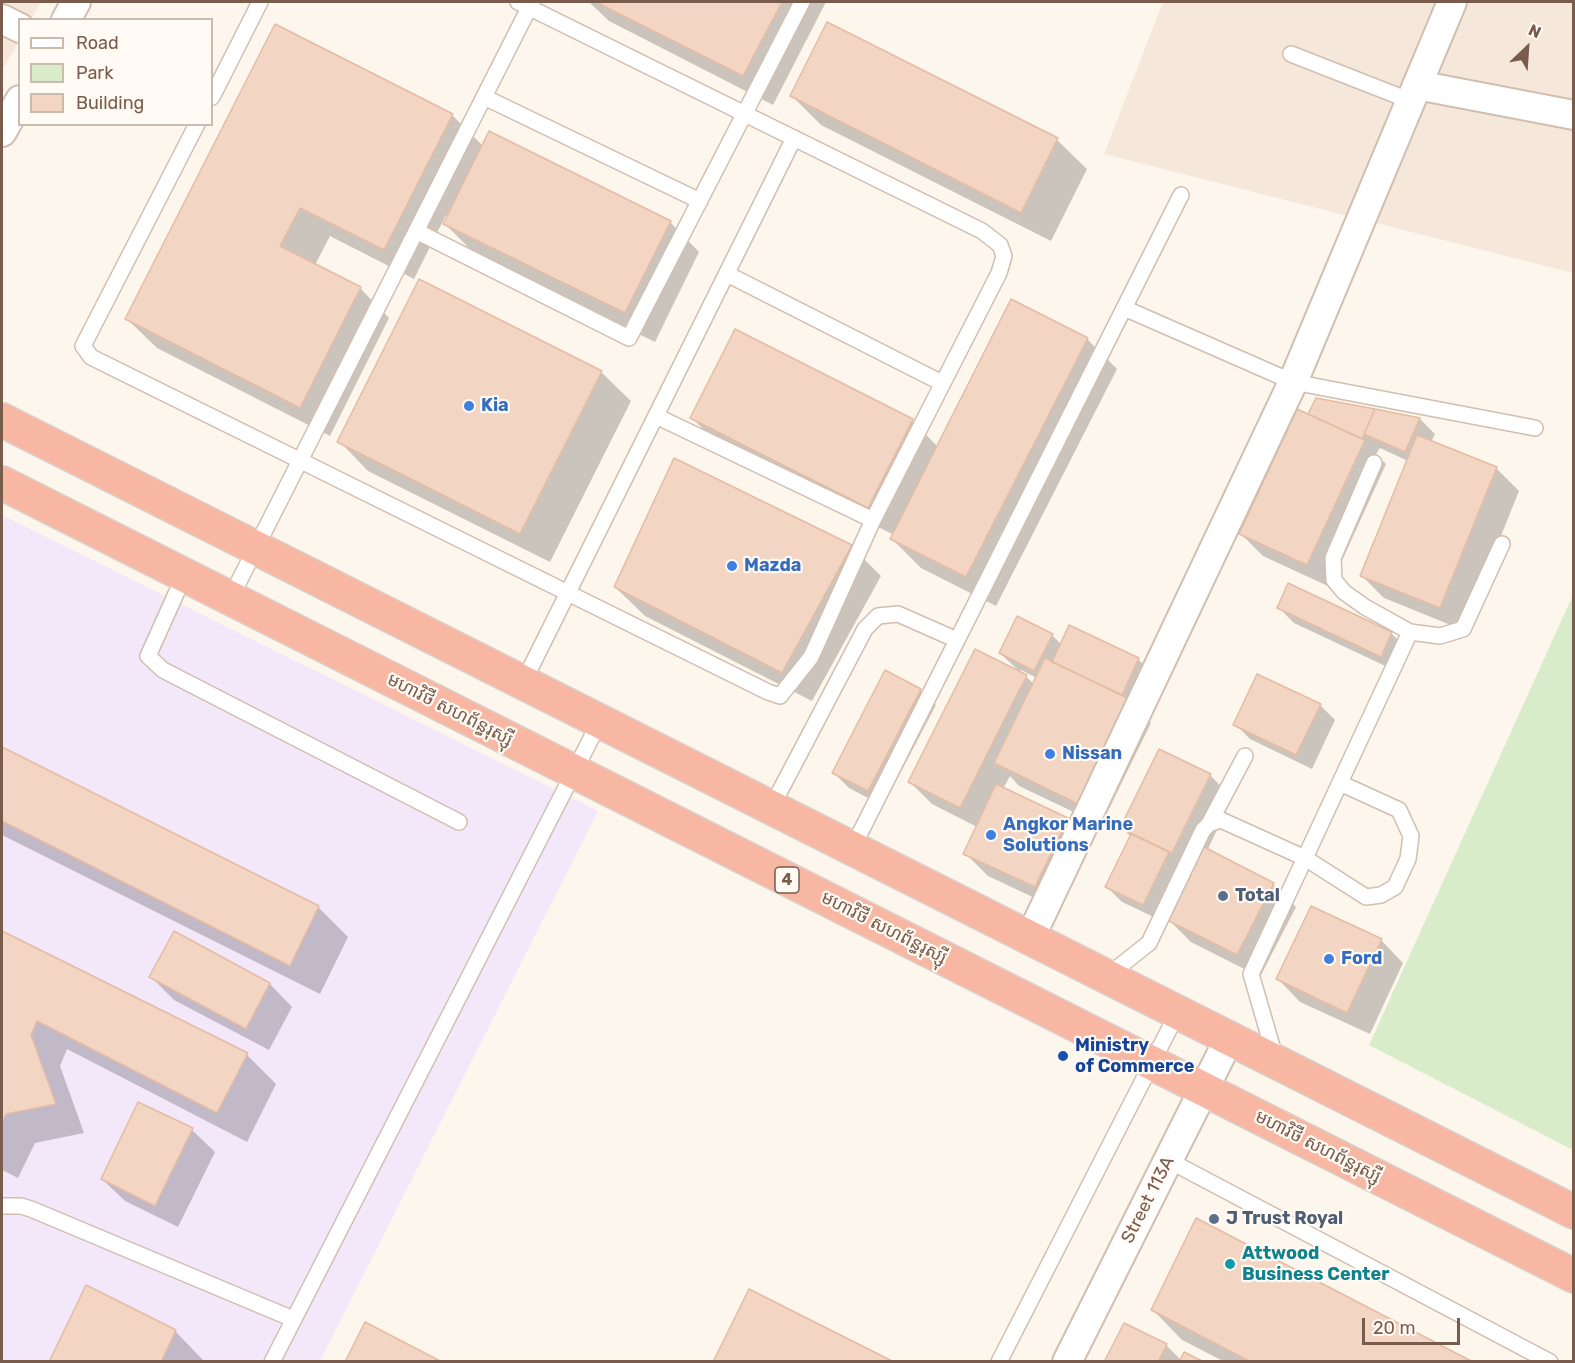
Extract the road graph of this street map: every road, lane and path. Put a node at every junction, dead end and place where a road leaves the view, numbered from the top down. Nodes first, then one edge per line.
1 (76, 2) edge
2 (260, 2) edge
3 (802, 2) edge
4 (1452, 2) edge
5 (527, 3) edge
6 (67, 18) edge
7 (2, 19) edge
8 (18, 27) edge
9 (1291, 54) dead end
10 (1414, 93) junction
11 (213, 95) edge
12 (484, 97) junction
13 (18, 103) edge
14 (744, 114) junction
15 (1574, 115) edge
16 (196, 126) edge
17 (2, 129) edge
18 (794, 138) junction
19 (1181, 195) dead end
20 (700, 201) junction
21 (416, 231) junction
22 (727, 274) junction
23 (1124, 308) junction
24 (1293, 382) junction
25 (942, 384) junction
26 (656, 416) junction
27 (2, 420) edge
28 (1535, 428) dead end
29 (300, 459) junction
30 (1374, 463) dead end
31 (2, 483) edge
32 (873, 520) junction
33 (1502, 543) dead end
34 (255, 548) junction
35 (184, 576) junction
36 (568, 592) junction
37 (230, 599) junction
38 (1410, 632) junction
39 (957, 640) junction
40 (523, 682) junction
41 (600, 721) junction
42 (1245, 756) dead end
43 (575, 772) junction
44 (1340, 783) junction
45 (771, 808) junction
46 (459, 822) dead end
47 (1209, 824) junction
48 (852, 849) junction
49 (1305, 858) junction
50 (1030, 938) junction
51 (1106, 977) junction
52 (1178, 1012) junction
53 (1229, 1039) junction
54 (1277, 1063) junction
55 (1152, 1064) junction
56 (1203, 1089) junction
57 (1168, 1160) junction
58 (2, 1206) edge
59 (1574, 1212) edge
60 (1574, 1276) edge
61 (293, 1319) junction
62 (272, 1362) edge
63 (999, 1362) edge
64 (1067, 1362) edge
65 (1550, 1362) edge

1 - 6 street
2 - 11 lane
3 - 14 lane
4 - 10 street
5 - 12 lane
5 - 14 lane
7 - 8 street
9 - 10 lane
10 - 15 street
10 - 24 street
12 - 20 lane
12 - 21 lane
13 - 17 street
14 - 18 lane
14 - 20 lane
16 - 29 lane
18 - 22 lane
18 - 25 lane
19 - 23 lane
20 - 21 lane
21 - 29 lane
22 - 25 lane
22 - 26 lane
23 - 24 lane
23 - 39 lane
24 - 28 lane
24 - 50 street
25 - 32 lane
26 - 32 lane
26 - 36 lane
27 - 34 highway
29 - 34 lane
29 - 36 lane
30 - 38 lane
31 - 35 highway, មហាវិថី សហព័ន្ធរុស្ស៊ី / 4
32 - 36 lane
33 - 38 lane
34 - 37 lane
34 - 40 highway
35 - 37 highway, មហាវិថី សហព័ន្ធរុស្ស៊ី / 4
35 - 46 lane
36 - 40 lane
37 - 43 highway, មហាវិថី សហព័ន្ធរុស្ស៊ី / 4
38 - 44 lane
39 - 45 lane
39 - 48 lane
40 - 41 highway
41 - 43 lane
41 - 45 highway
42 - 47 lane
43 - 55 highway, មហាវិថី សហព័ន្ធរុស្ស៊ី / 4
43 - 61 lane
44 - 49 lane
44 - 49 lane
45 - 48 highway
47 - 49 lane
47 - 51 lane
48 - 50 highway
49 - 54 lane
50 - 51 highway
51 - 52 highway
52 - 53 highway
52 - 55 lane
53 - 54 highway
53 - 56 street, Street 113A
54 - 59 highway
55 - 56 highway, មហាវិថី សហព័ន្ធរុស្ស៊ី / 4
55 - 63 lane
56 - 57 street, Street 113A
56 - 60 highway, មហាវិថី សហព័ន្ធរុស្ស៊ី / 4
57 - 64 street, Street 113A
57 - 65 lane
58 - 61 lane
61 - 62 lane

